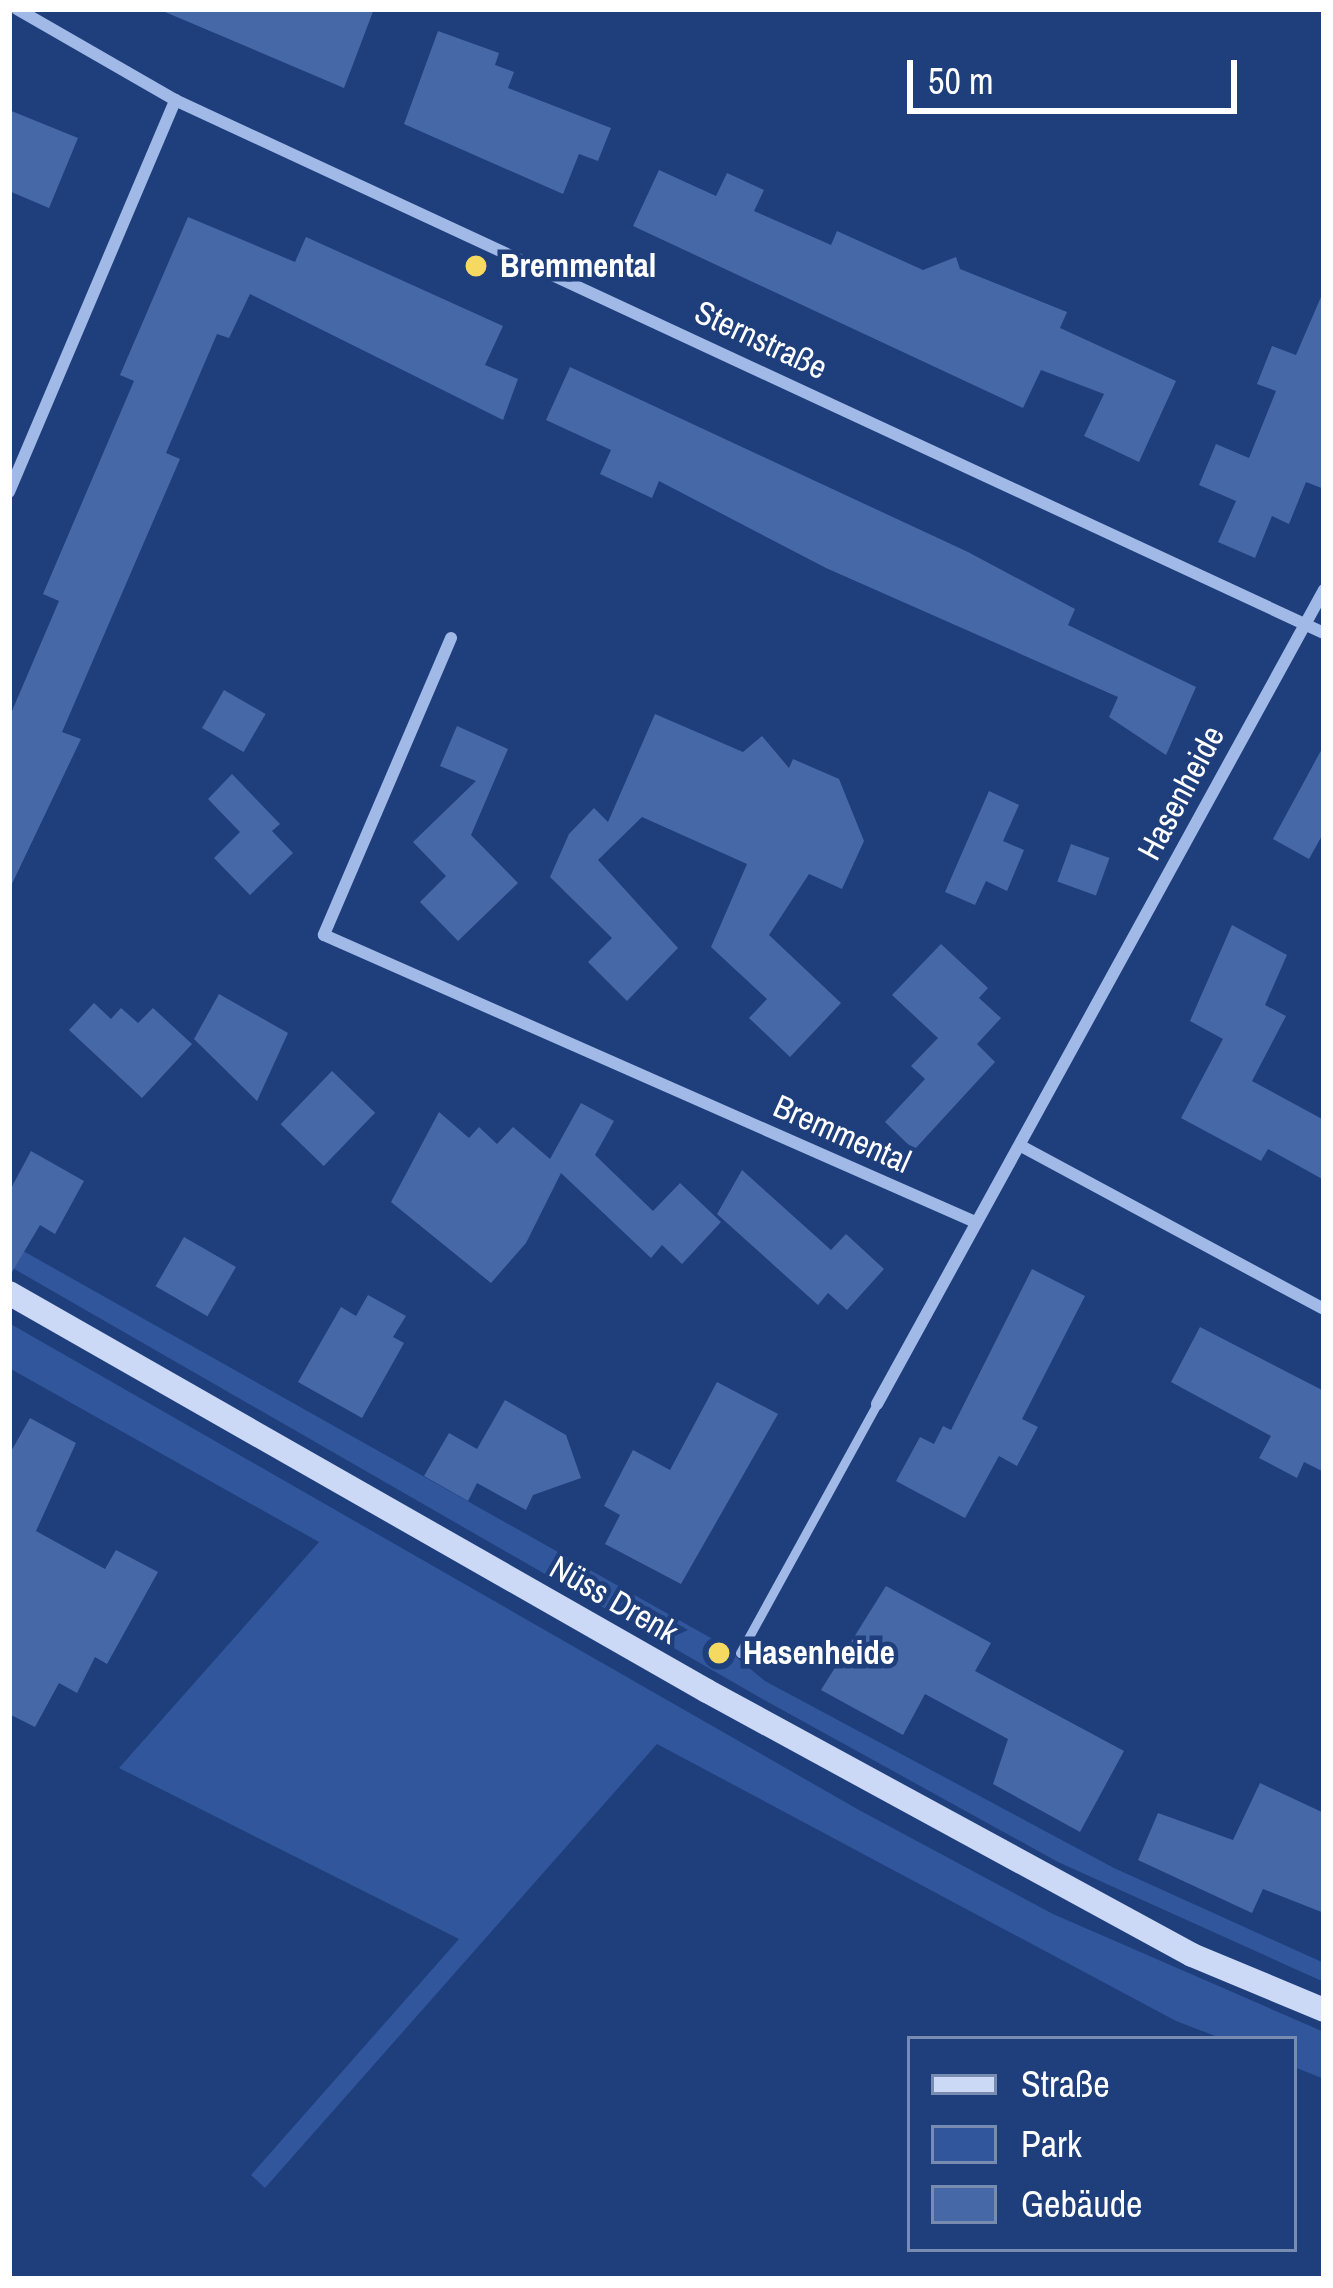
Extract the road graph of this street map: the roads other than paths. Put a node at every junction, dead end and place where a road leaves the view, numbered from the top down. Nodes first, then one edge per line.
1 (17, 9) edge
2 (175, 100) junction
3 (9, 492) edge
4 (1324, 590) edge
5 (1304, 624) junction
6 (1324, 633) edge
7 (451, 638) dead end
8 (1021, 1146) junction
9 (975, 1222) junction
10 (9, 1293) edge
11 (1324, 1309) edge
12 (877, 1404) joint
13 (740, 1653) dead end
14 (1324, 2010) edge

1 - 2 street, Sternstraße
2 - 3 street
2 - 5 street, Sternstraße
4 - 5 street, Hasenheide
5 - 6 street, Sternstraße
5 - 8 street, Hasenheide
7 - 9 street, Bremmental
8 - 9 street, Hasenheide
8 - 11 street
9 - 12 street, Hasenheide
10 - 14 main road, Nüss Drenk
12 - 13 lane, Hasenheide

